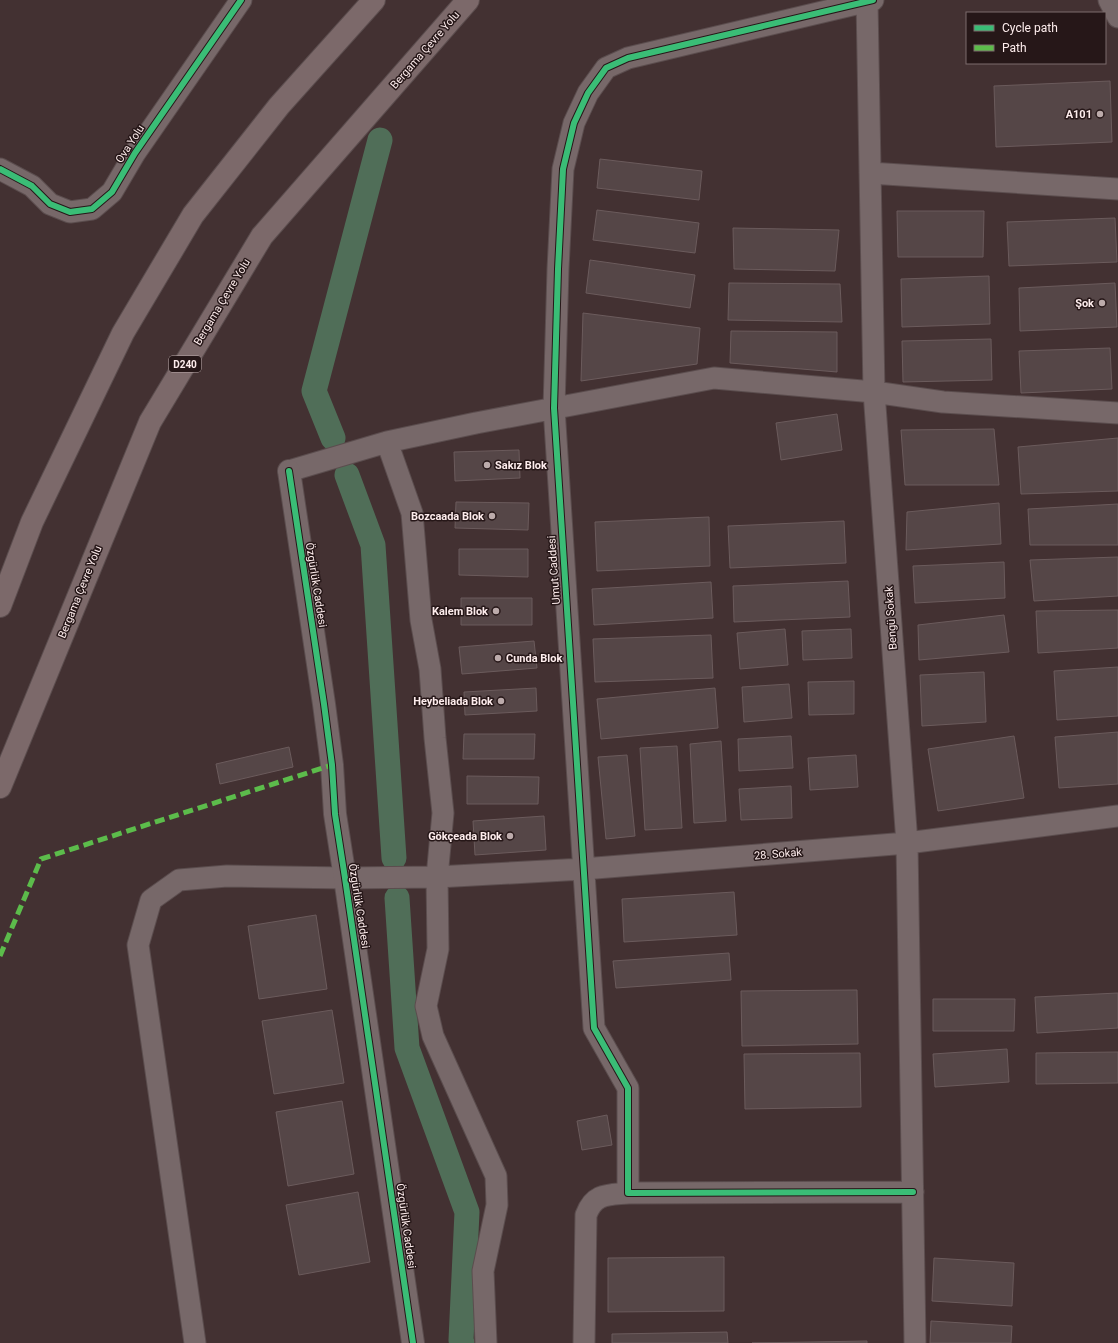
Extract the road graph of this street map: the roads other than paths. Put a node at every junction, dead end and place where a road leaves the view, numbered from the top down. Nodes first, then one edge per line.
1 (241, 0) edge
2 (374, 0) edge
3 (468, 0) edge
4 (1109, 0) edge
5 (870, 1) edge
6 (1118, 17) edge
7 (0, 169) edge
8 (870, 173) junction
9 (1118, 190) edge
10 (874, 392) junction
11 (554, 408) junction
12 (1118, 413) edge
13 (387, 442) junction
14 (289, 472) joint
15 (0, 606) edge
16 (0, 787) edge
17 (1118, 816) edge
18 (907, 843) junction
19 (583, 869) junction
20 (345, 878) junction
21 (437, 878) junction
22 (913, 1192) junction
23 (628, 1193) junction
24 (194, 1343) edge
25 (413, 1343) edge
26 (486, 1343) edge
27 (584, 1343) edge
28 (915, 1343) edge

1 - 7 street, Ova Yolu
2 - 15 highway
3 - 16 highway, Bergama Çevre Yolu / D240
4 - 6 street
5 - 8 street, Bengü Sokak
5 - 11 street, Umut Caddesi
8 - 9 street
8 - 10 street, Bengü Sokak
10 - 11 street
10 - 12 street
10 - 18 street, Bengü Sokak
11 - 13 street
11 - 19 street, Umut Caddesi
13 - 14 street
13 - 21 street
14 - 20 main road, Özgürlük Caddesi
17 - 18 street, 28. Sokak
18 - 19 street, 28. Sokak
18 - 22 street, Bengü Sokak
19 - 21 street, 28. Sokak
19 - 23 street, Umut Caddesi
20 - 21 street, 28. Sokak
20 - 24 street, 28. Sokak
20 - 25 main road, Özgürlük Caddesi
21 - 26 street
22 - 23 street
22 - 28 street, Bengü Sokak
23 - 27 street

